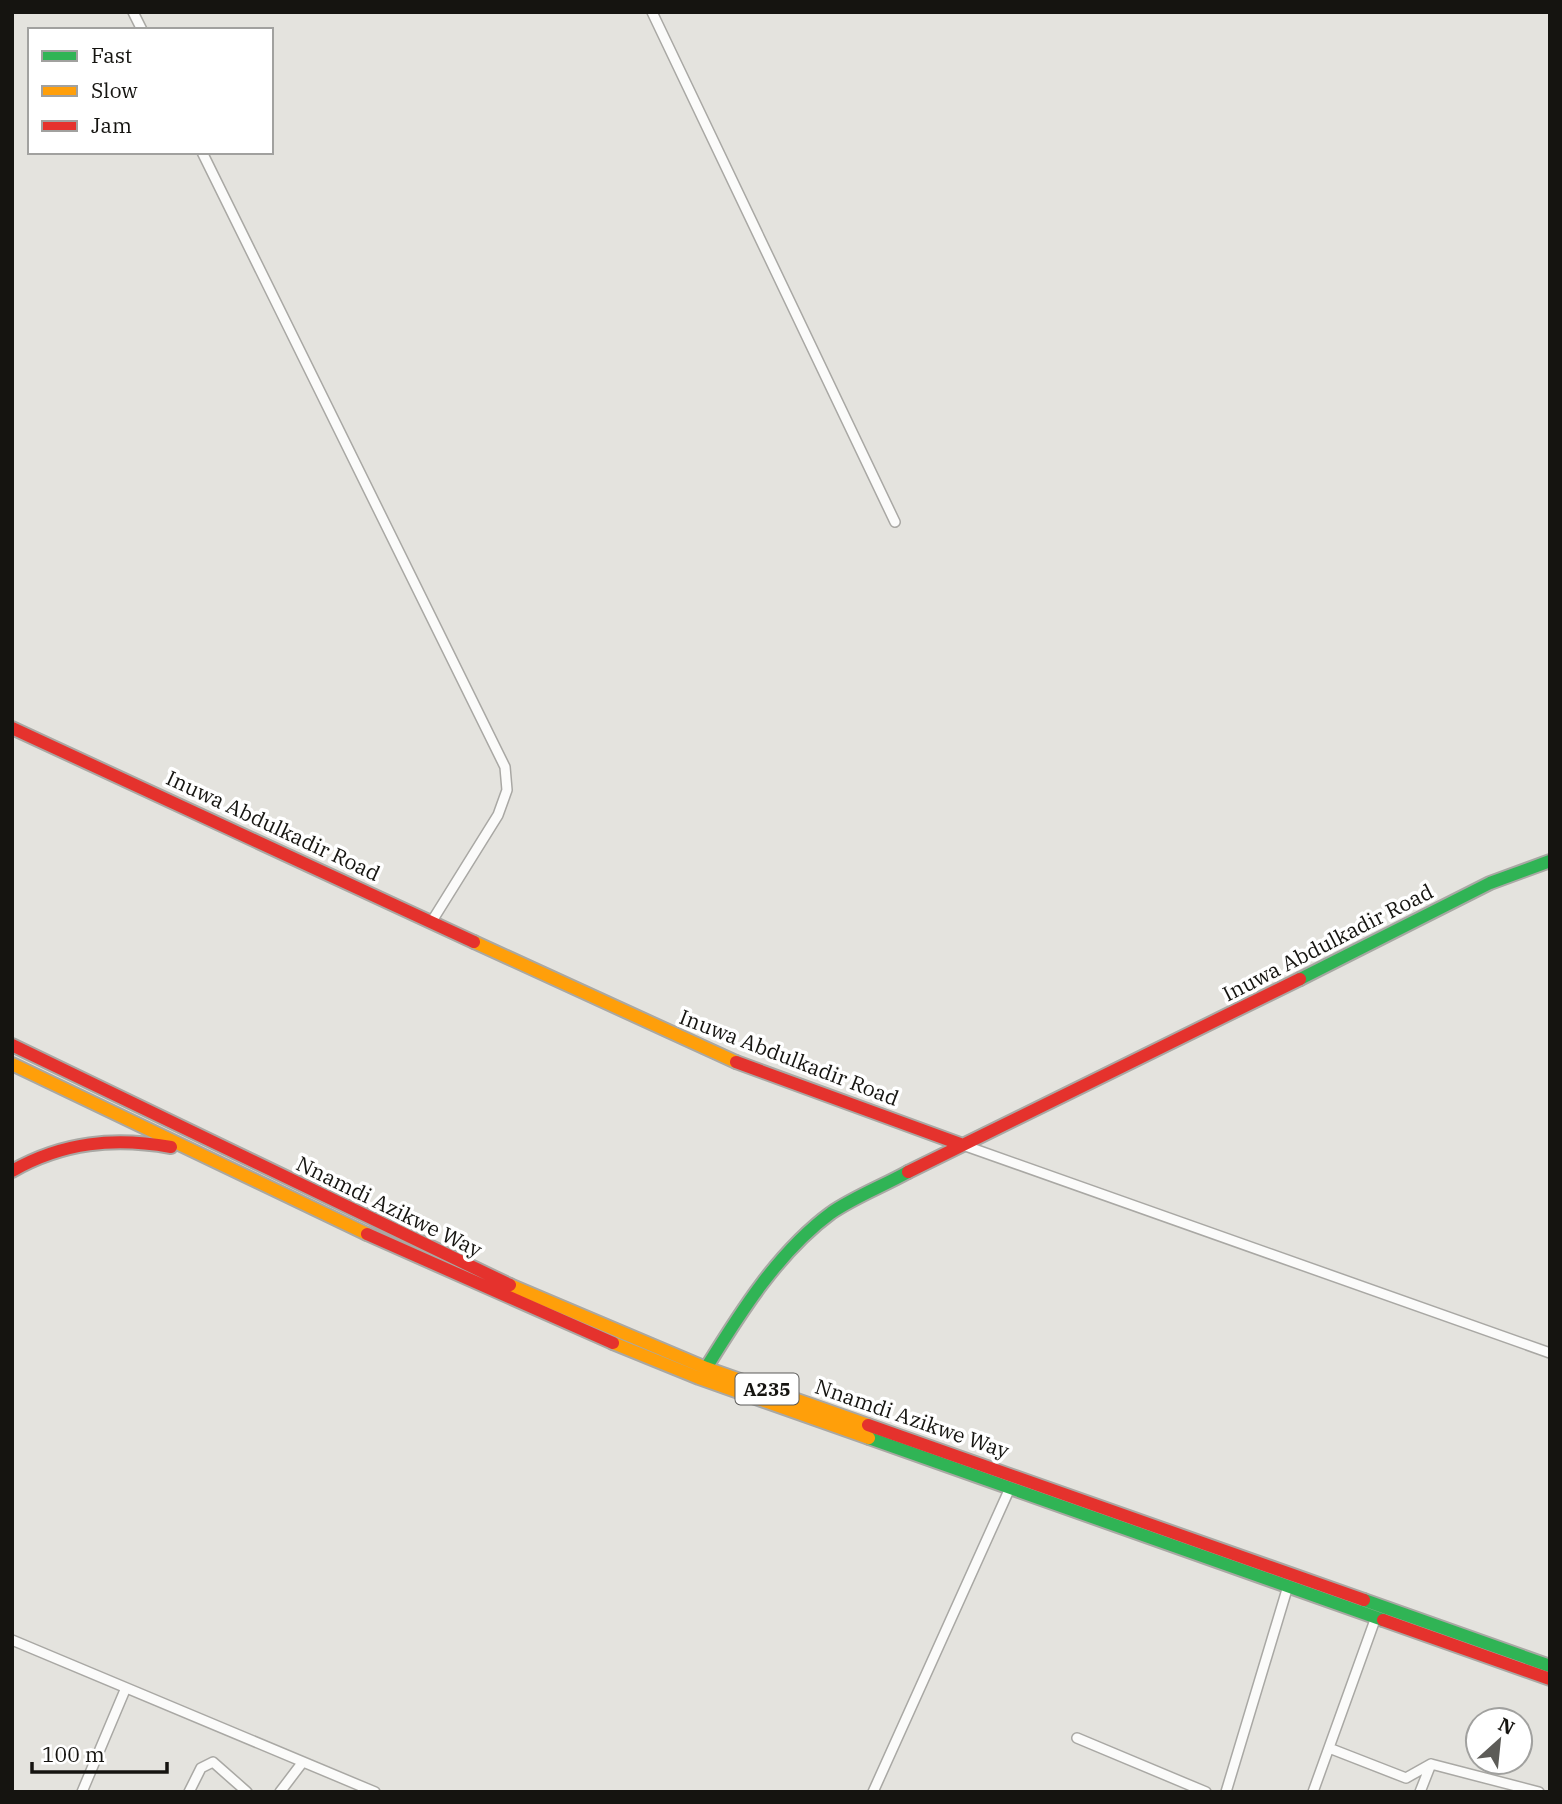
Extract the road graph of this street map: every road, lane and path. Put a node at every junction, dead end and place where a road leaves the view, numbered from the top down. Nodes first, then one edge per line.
1 (133, 12) edge
2 (652, 12) edge
3 (141, 28) edge
4 (203, 154) edge
5 (895, 522) dead end
6 (12, 728) edge
7 (1550, 861) edge
8 (432, 921) junction
9 (12, 1045) edge
10 (12, 1064) edge
11 (960, 1144) junction
12 (199, 1154) junction
13 (12, 1171) edge
14 (1550, 1353) edge
15 (703, 1373) junction
16 (1010, 1488) junction
17 (1288, 1586) junction
18 (1376, 1617) junction
19 (12, 1640) edge
20 (1550, 1666) edge
21 (1550, 1679) edge
22 (125, 1690) junction
23 (1077, 1738) dead end
24 (1329, 1748) junction
25 (302, 1763) junction
26 (1431, 1764) junction
27 (1523, 1789) edge
28 (369, 1791) edge
29 (82, 1792) edge
30 (189, 1792) edge
31 (247, 1792) edge
32 (280, 1792) edge
33 (873, 1792) edge
34 (1206, 1792) edge
35 (1226, 1792) edge
36 (1313, 1792) edge
37 (1420, 1792) edge
38 (1539, 1792) edge

1 - 3 street
2 - 5 street
4 - 8 street
6 - 8 main road, Inuwa Abdulkadir Road
7 - 11 main road, Inuwa Abdulkadir Road
8 - 11 main road, Inuwa Abdulkadir Road
9 - 15 main road, Nnamdi Azikwe Way / A235
10 - 12 main road, Nnamdi Azikwe Way / A235
11 - 14 street
11 - 15 main road
12 - 13 main road
12 - 15 main road, Nnamdi Azikwe Way / A235
15 - 16 main road, Nnamdi Azikwe Way / A235
15 - 20 main road, Nnamdi Azikwe Way / A235
16 - 17 main road, Nnamdi Azikwe Way / A235
16 - 33 street
17 - 18 main road, Nnamdi Azikwe Way / A235
17 - 35 street
18 - 21 main road, Nnamdi Azikwe Way / A235
18 - 24 street
19 - 22 street
22 - 25 street
22 - 29 street
23 - 34 street
24 - 26 street
24 - 36 street
25 - 28 street
25 - 32 street
26 - 27 street
26 - 37 street
27 - 38 street
30 - 31 street

